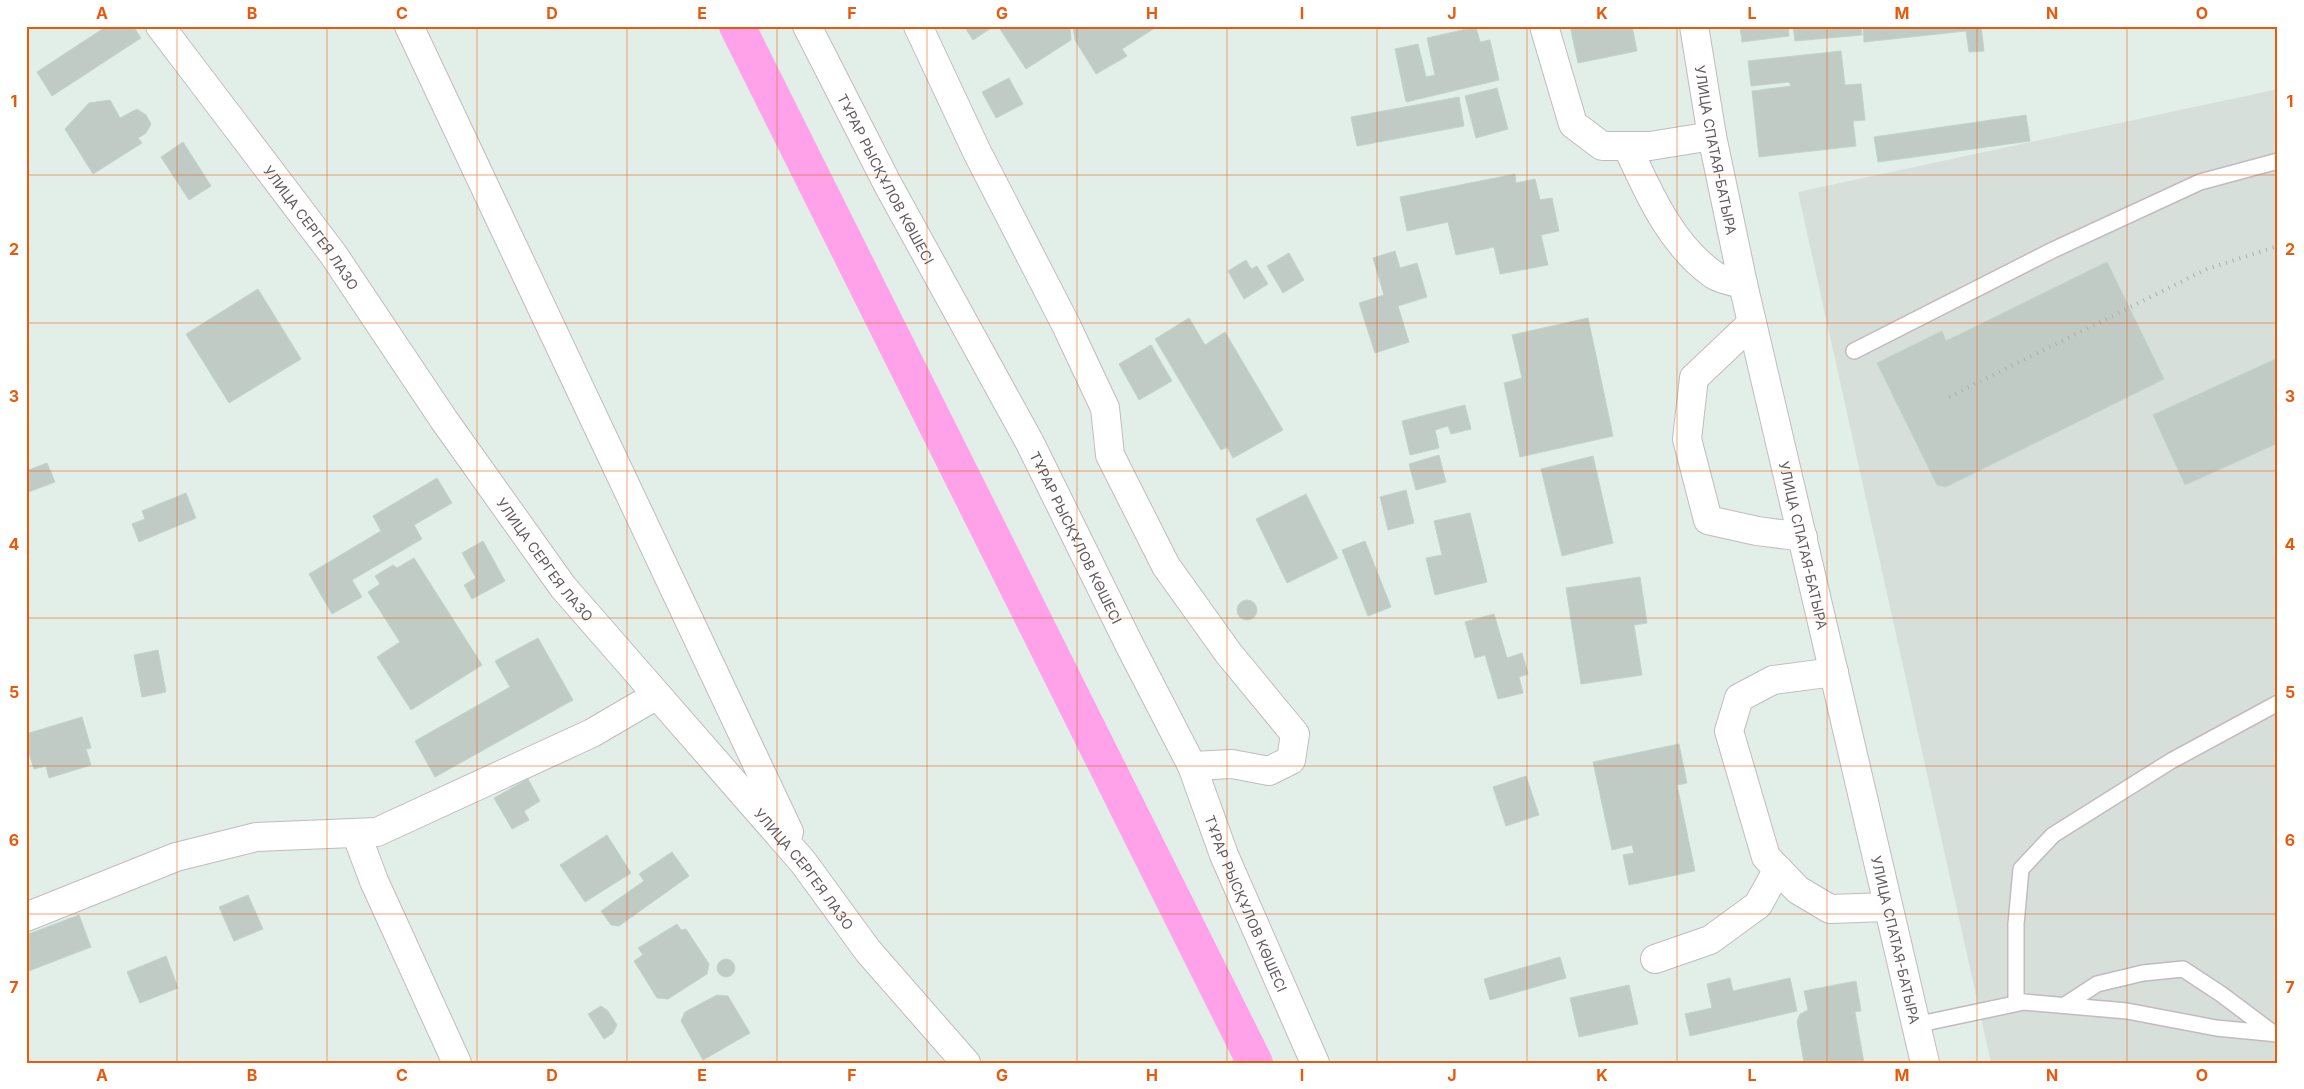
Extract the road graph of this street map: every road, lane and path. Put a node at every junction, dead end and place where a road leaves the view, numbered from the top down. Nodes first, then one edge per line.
1 (160, 26) edge
2 (409, 26) edge
3 (807, 26) edge
4 (918, 26) edge
5 (1544, 26) edge
6 (1694, 26) edge
7 (1712, 136) junction
8 (1627, 146) junction
9 (2278, 161) edge
10 (1743, 284) junction
11 (1752, 323) junction
12 (1854, 351) dead end
13 (1803, 537) junction
14 (1834, 672) junction
15 (657, 695) junction
16 (2278, 703) edge
17 (1192, 766) junction
18 (356, 833) junction
19 (803, 862) junction
20 (1778, 869) junction
21 (1888, 907) junction
22 (26, 916) edge
23 (1656, 959) dead end
24 (2016, 1004) junction
25 (2065, 1005) junction
26 (1916, 1024) junction
27 (2276, 1034) edge
28 (457, 1063) edge
29 (966, 1063) edge
30 (1316, 1063) edge
31 (1924, 1063) edge

1 - 15 street, УЛИЦА СЕРГЕЯ ЛАЗО
2 - 19 street
3 - 17 street, ТҰРАР РЫСҚҰЛОВ КӨШЕСІ
4 - 17 street
5 - 8 street
6 - 7 street, УЛИЦА СПАТАЯ-БАТЫРА
7 - 8 street
7 - 10 street, УЛИЦА СПАТАЯ-БАТЫРА
8 - 10 street
9 - 12 lane
10 - 11 street, УЛИЦА СПАТАЯ-БАТЫРА
11 - 13 street, УЛИЦА СПАТАЯ-БАТЫРА
11 - 13 street
13 - 14 street, УЛИЦА СПАТАЯ-БАТЫРА
14 - 20 street
14 - 21 street, УЛИЦА СПАТАЯ-БАТЫРА
15 - 18 street
15 - 19 street, УЛИЦА СЕРГЕЯ ЛАЗО
16 - 24 lane
17 - 30 street, ТҰРАР РЫСҚҰЛОВ КӨШЕСІ
18 - 22 street
18 - 28 street
19 - 29 street, УЛИЦА СЕРГЕЯ ЛАЗО
20 - 21 street
20 - 23 street
21 - 26 street, УЛИЦА СПАТАЯ-БАТЫРА
24 - 25 lane
24 - 26 lane
25 - 27 lane
25 - 27 lane
26 - 31 street, УЛИЦА СПАТАЯ-БАТЫРА

